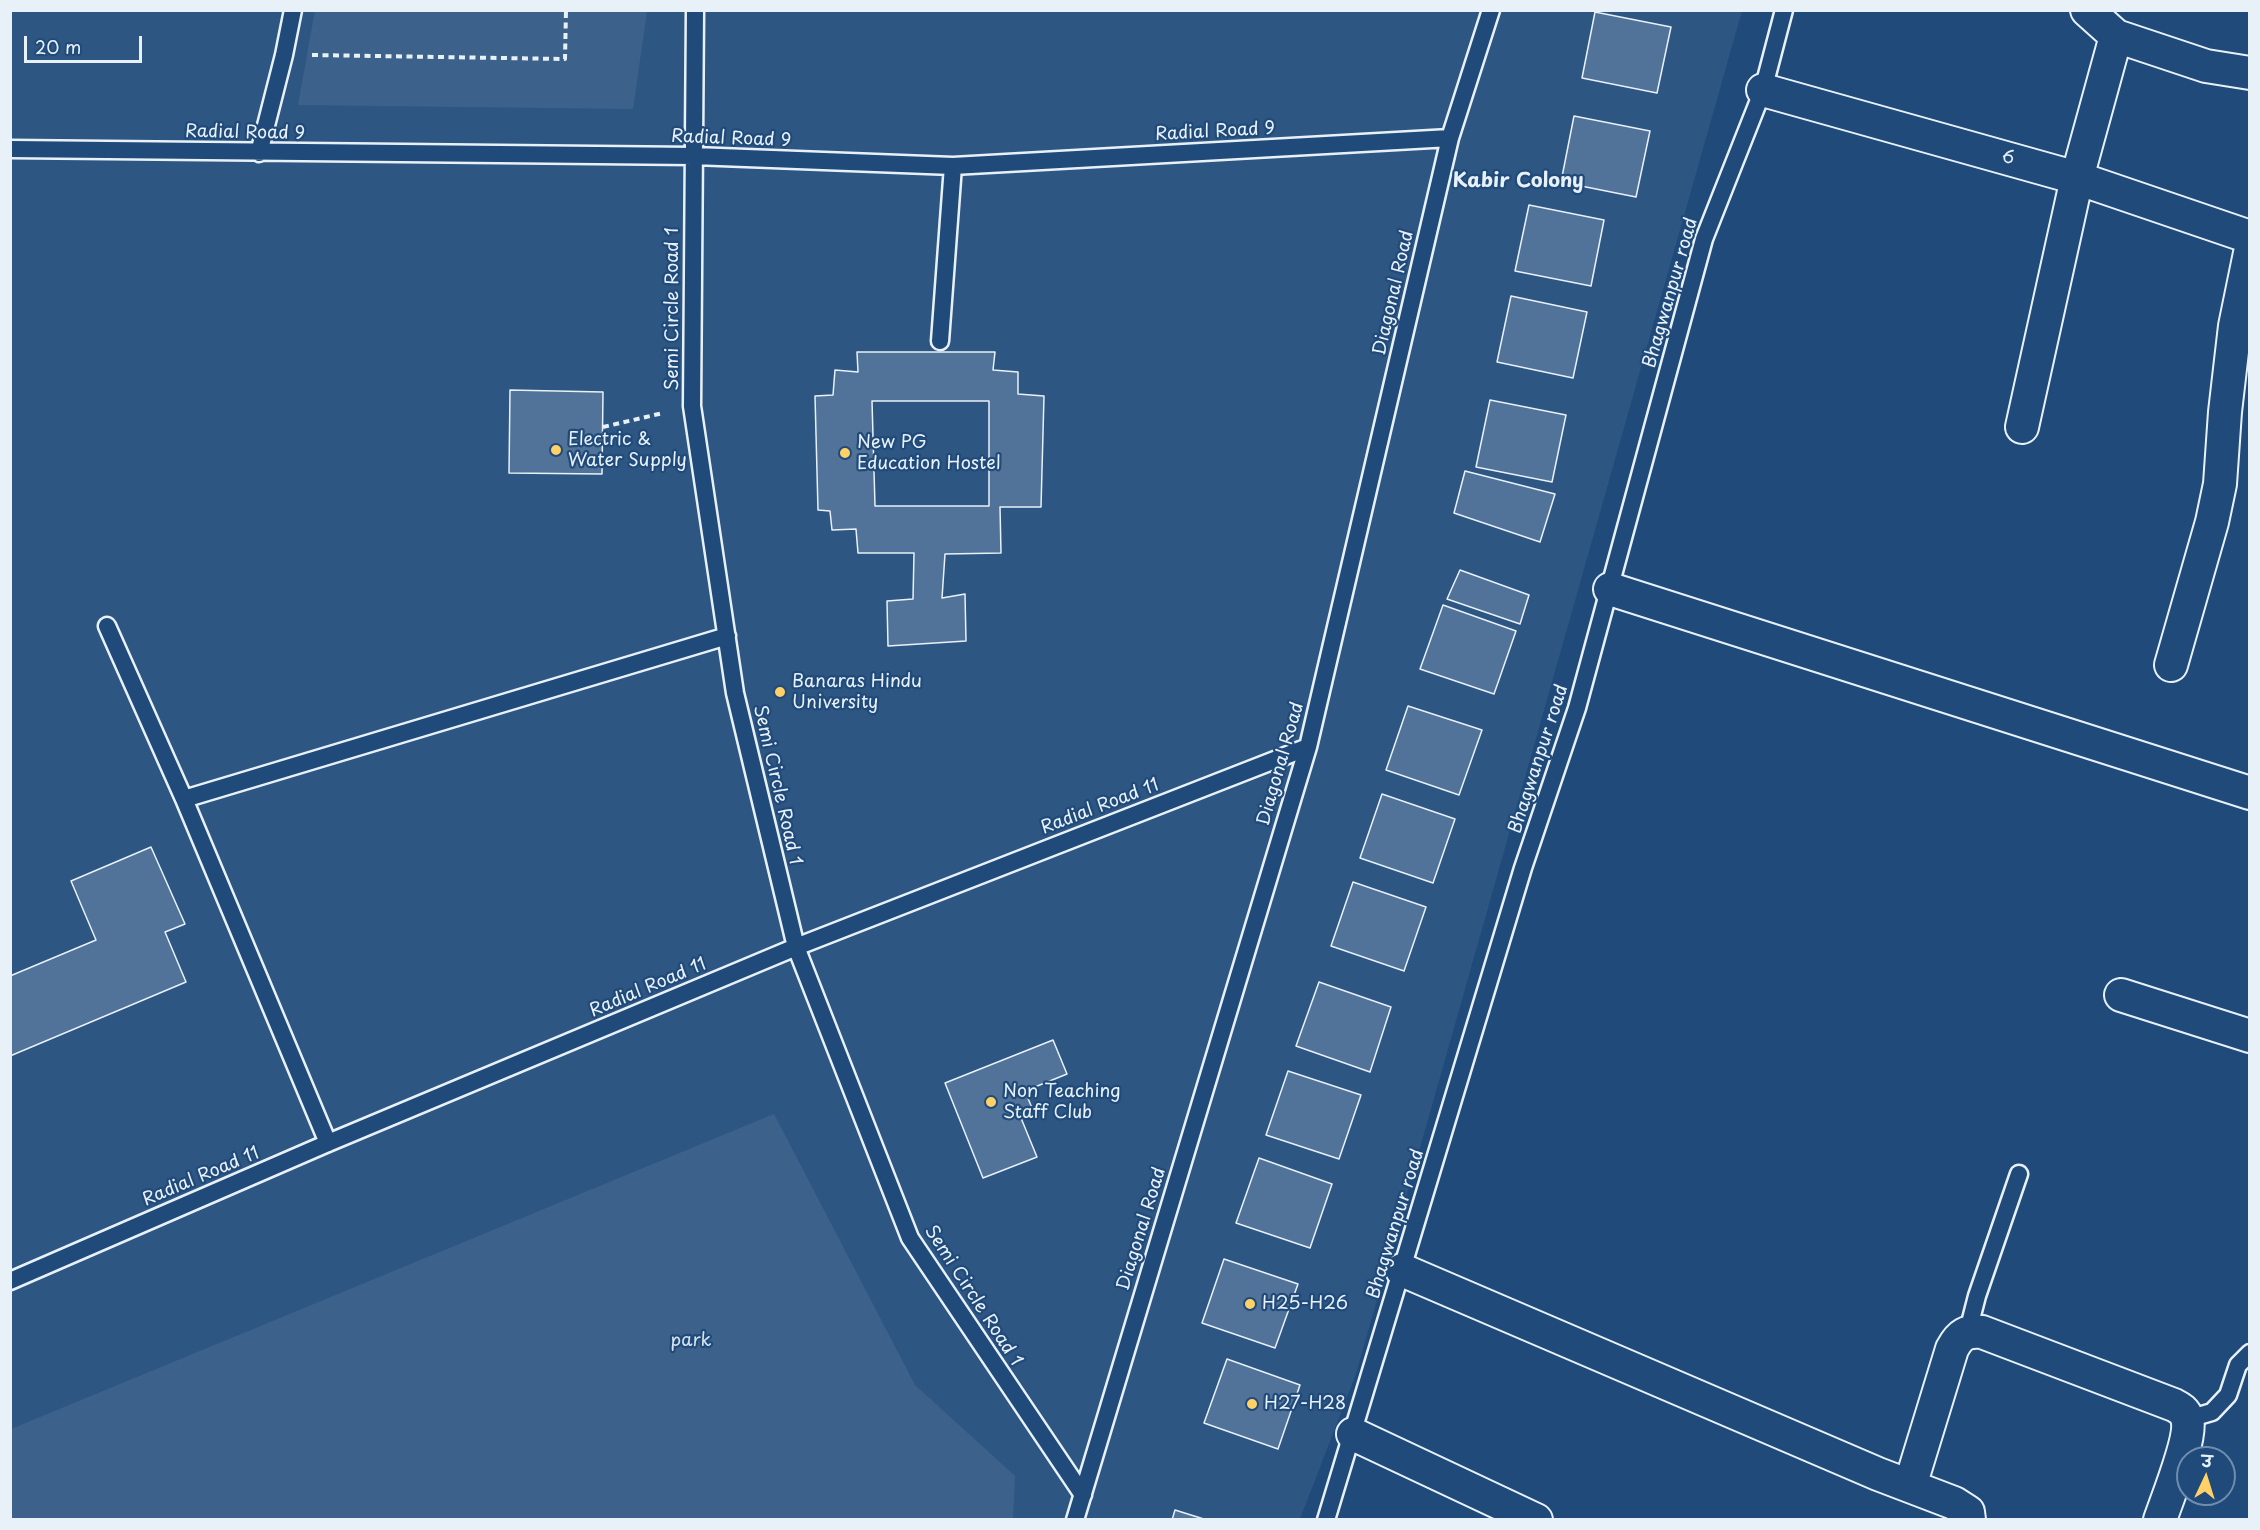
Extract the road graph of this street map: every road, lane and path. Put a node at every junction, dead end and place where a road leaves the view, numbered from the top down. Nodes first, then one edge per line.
1 (293, 10) edge
2 (566, 10) edge
3 (695, 10) edge
4 (1491, 10) edge
5 (1784, 10) edge
6 (2087, 10) edge
7 (2116, 36) junction
8 (284, 55) junction
9 (2250, 73) edge
10 (1763, 90) junction
11 (1450, 138) junction
12 (10, 149) edge
13 (259, 153) junction
14 (694, 156) junction
15 (953, 166) junction
16 (2077, 178) junction
17 (2250, 237) edge
18 (2250, 253) edge
19 (940, 341) dead end
20 (692, 406) junction
21 (603, 427) dead end
22 (2022, 427) dead end
23 (1610, 589) junction
24 (107, 626) dead end
25 (727, 636) junction
26 (2171, 665) dead end
27 (1308, 747) junction
28 (2250, 793) edge
29 (184, 799) junction
30 (796, 947) junction
31 (2121, 995) dead end
32 (2250, 1036) edge
33 (328, 1143) junction
34 (2019, 1174) dead end
35 (1402, 1270) junction
36 (10, 1281) edge
37 (1968, 1331) junction
38 (2250, 1353) edge
39 (2188, 1419) junction
40 (1353, 1434) junction
41 (1910, 1486) junction
42 (1083, 1495) junction
43 (1075, 1520) edge
44 (1326, 1520) edge
45 (1536, 1520) edge
46 (1969, 1520) edge
47 (2160, 1520) edge

1 - 8 lane
2 - 8 path
3 - 14 lane, Semi Circle Road 1
4 - 11 lane, Diagonal Road
5 - 10 lane, Bhagwanpur road
6 - 7 street
7 - 9 street
7 - 16 street
8 - 13 lane
10 - 16 street, 6
10 - 23 lane, Bhagwanpur road
11 - 15 lane, Radial Road 9
11 - 27 lane, Diagonal Road
12 - 13 lane, Radial Road 9
13 - 14 lane, Radial Road 9
14 - 15 lane, Radial Road 9
14 - 20 lane, Semi Circle Road 1
15 - 19 lane
16 - 17 street, 6
16 - 22 street
18 - 26 street
20 - 21 path
20 - 25 lane, Semi Circle Road 1
23 - 28 street
23 - 35 lane, Bhagwanpur road
24 - 29 lane
25 - 29 lane
25 - 30 lane, Semi Circle Road 1
27 - 30 lane, Radial Road 11
27 - 42 lane, Diagonal Road
29 - 33 lane
30 - 33 lane, Radial Road 11
30 - 42 lane, Semi Circle Road 1
31 - 32 street
33 - 36 lane, Radial Road 11
34 - 37 lane
35 - 40 lane, Bhagwanpur road
35 - 41 street
37 - 39 street
37 - 41 street
38 - 39 lane
39 - 47 street
40 - 44 lane, Bhagwanpur road
40 - 45 street
41 - 46 street
42 - 43 lane, Diagonal Road

